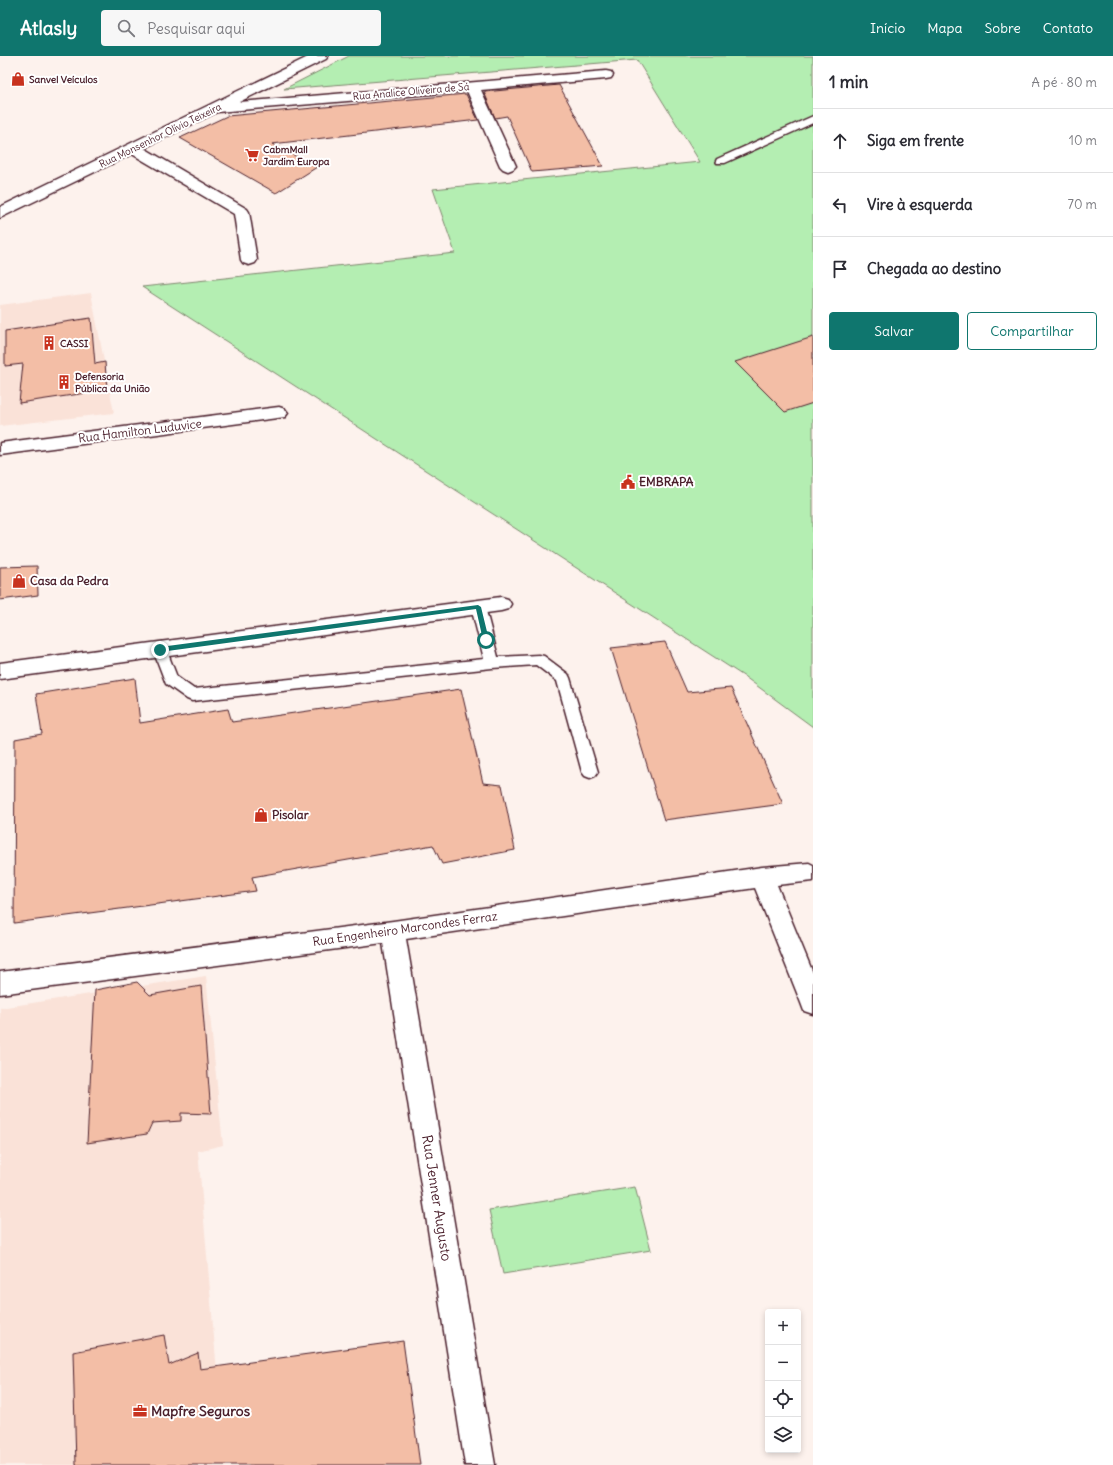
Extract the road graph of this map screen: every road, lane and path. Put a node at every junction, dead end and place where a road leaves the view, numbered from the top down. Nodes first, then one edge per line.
1 (321, 56) edge
2 (606, 75) dead end
3 (472, 86) junction
4 (216, 108) junction
5 (813, 120) edge
6 (134, 148) junction
7 (721, 161) dead end
8 (508, 166) dead end
9 (0, 213) edge
10 (249, 260) dead end
11 (279, 413) dead end
12 (0, 449) edge
13 (501, 604) dead end
14 (478, 607) junction
15 (160, 650) junction
16 (492, 663) junction
17 (0, 671) edge
18 (590, 772) dead end
19 (809, 873) dead end
20 (762, 877) junction
21 (393, 931) junction
22 (0, 983) edge
23 (813, 1003) edge
24 (480, 1465) edge

1 - 4 street, Rua Monsenhor Olívio Teixeira
2 - 3 street, Rua Analice Oliveira de Sá
3 - 4 street, Rua Analice Oliveira de Sá
3 - 8 street
4 - 6 street, Rua Monsenhor Olívio Teixeira
5 - 7 lane
6 - 9 street, Rua Monsenhor Olívio Teixeira
6 - 10 street
11 - 12 street, Rua Hamilton Luduvice
13 - 14 street
14 - 15 street
14 - 16 lane
15 - 16 lane
15 - 17 street
16 - 18 lane
19 - 20 street, Rua Engenheiro Marcondes Ferraz
20 - 21 street, Rua Engenheiro Marcondes Ferraz
20 - 23 street
21 - 22 street, Rua Engenheiro Marcondes Ferraz
21 - 24 street, Rua Jenner Augusto

